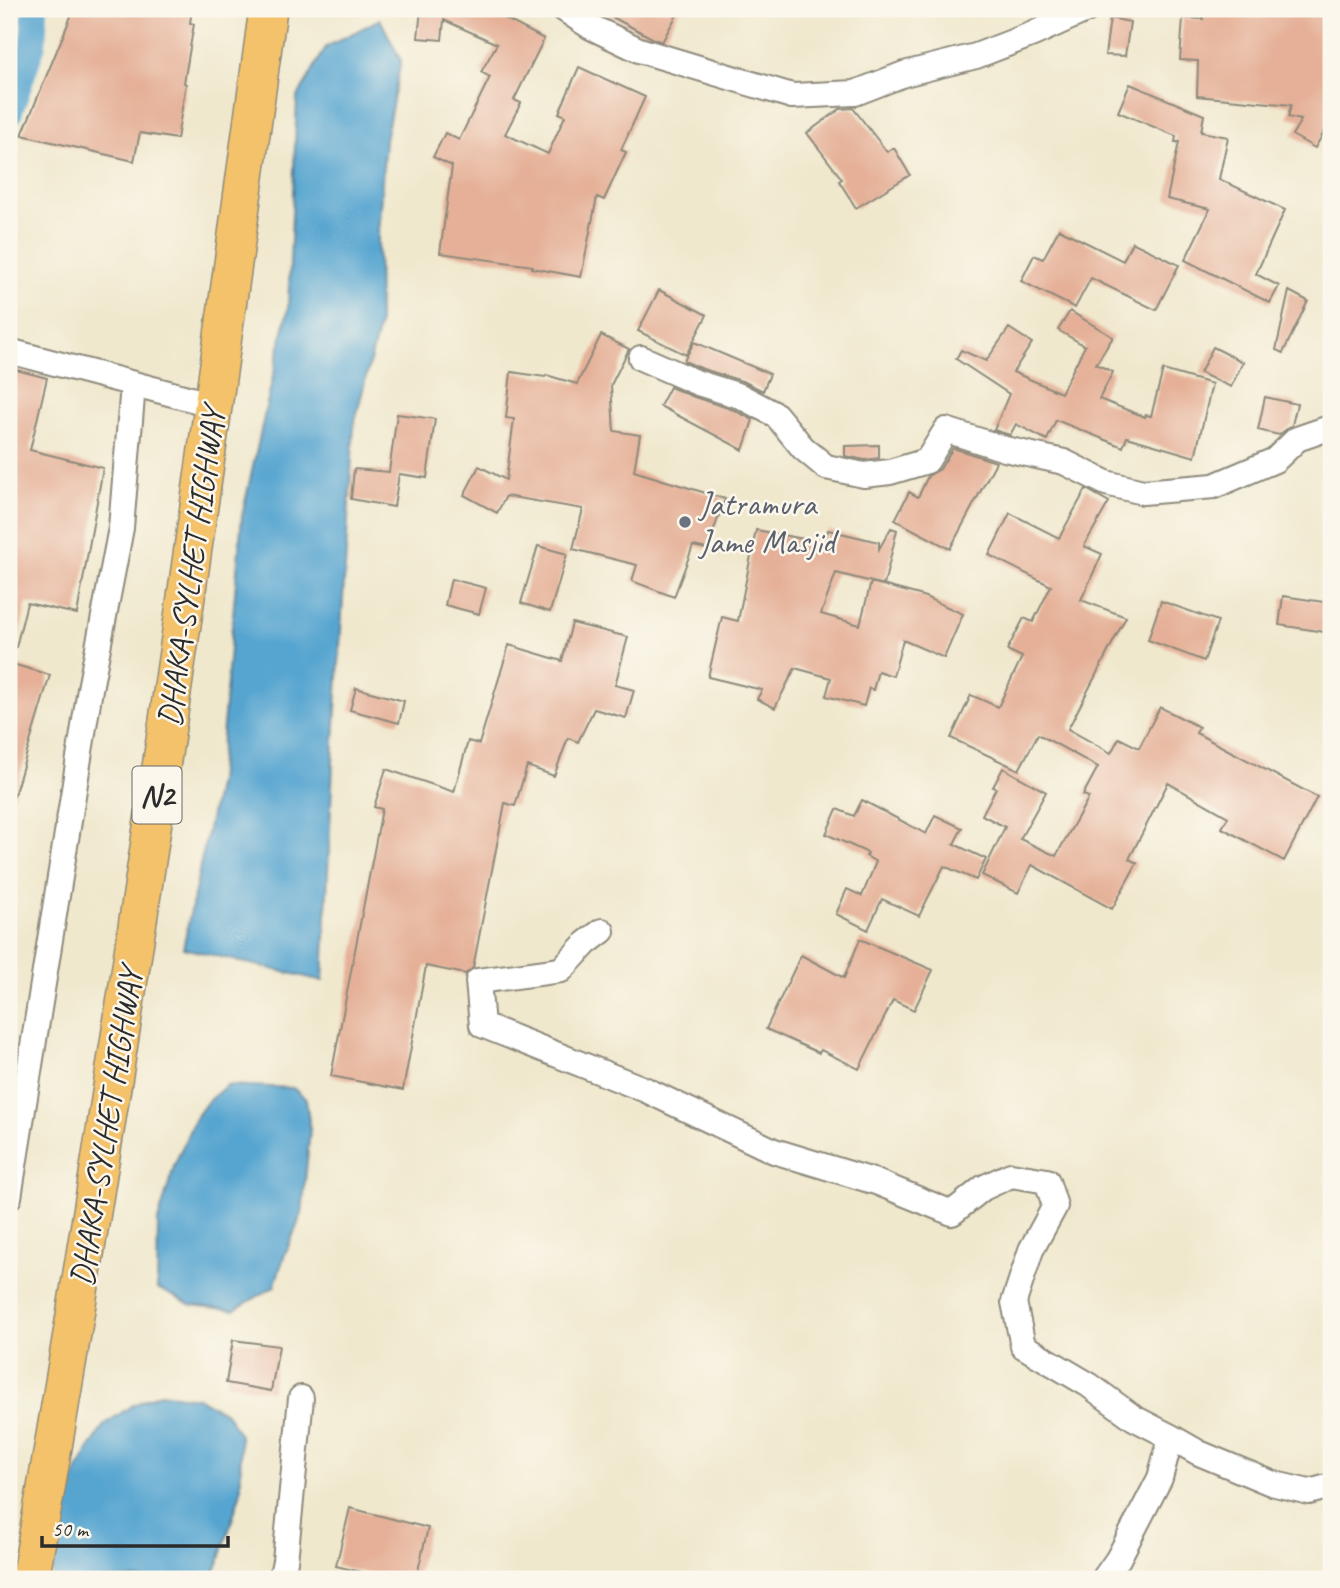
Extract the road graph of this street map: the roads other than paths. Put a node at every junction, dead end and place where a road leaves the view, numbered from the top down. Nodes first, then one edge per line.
1 (268, 9) edge
2 (564, 9) edge
3 (1088, 9) edge
4 (9, 351) edge
5 (641, 358) dead end
6 (133, 385) junction
7 (214, 405) junction
8 (1331, 428) edge
9 (603, 931) dead end
10 (9, 1197) edge
11 (301, 1398) dead end
12 (1171, 1437) junction
13 (1331, 1486) edge
14 (30, 1579) edge
15 (281, 1579) edge
16 (1104, 1579) edge

1 - 7 highway, DHAKA-SYLHET HIGHWAY / N2
2 - 3 street
4 - 6 street
5 - 8 street
6 - 7 street
6 - 10 street
7 - 14 highway, DHAKA-SYLHET HIGHWAY / N2
9 - 12 street
11 - 15 street
12 - 13 street
12 - 16 street

